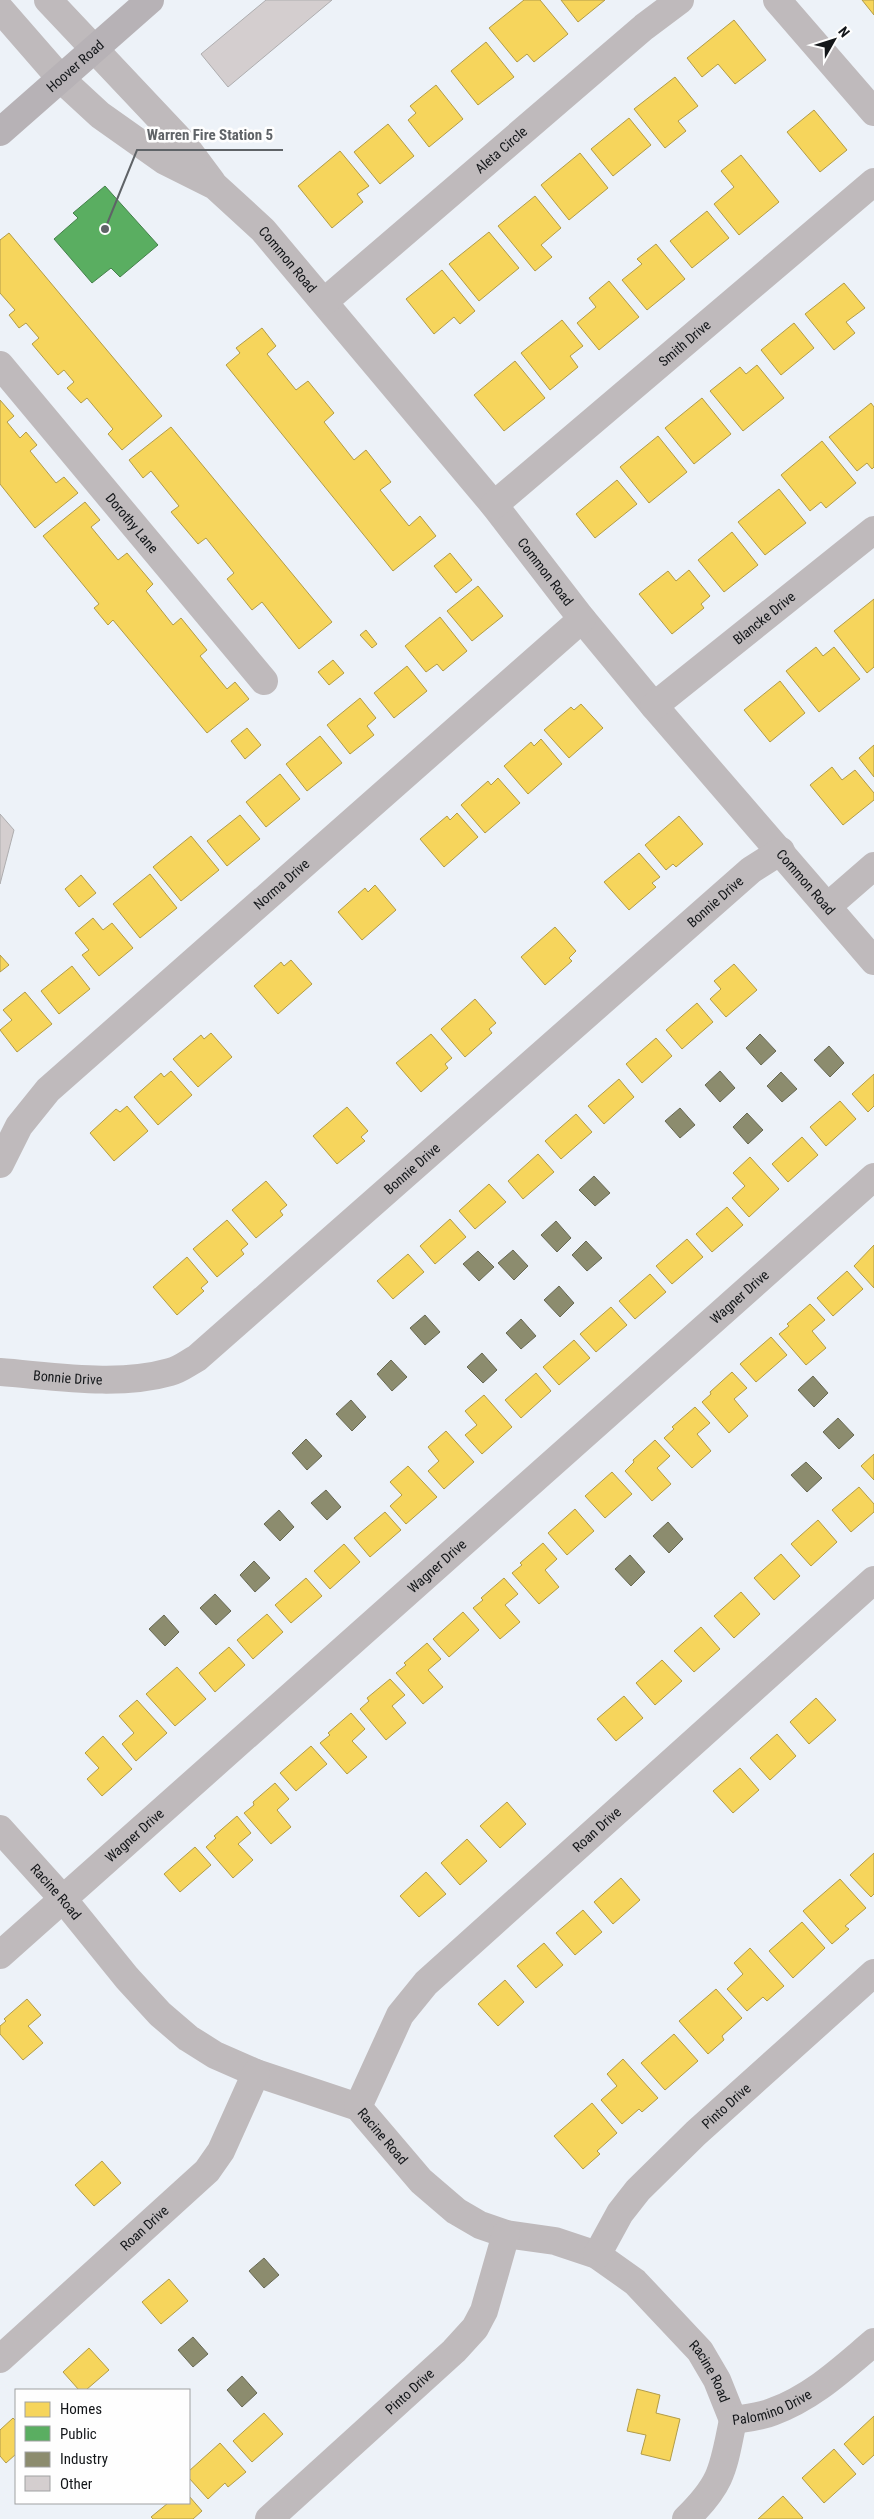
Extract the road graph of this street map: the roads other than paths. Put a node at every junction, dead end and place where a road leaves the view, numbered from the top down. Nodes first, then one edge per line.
1 (48, 0) edge
2 (150, 0) edge
3 (680, 0) edge
4 (778, 0) edge
5 (0, 9) edge
6 (93, 50) junction
7 (62, 79) junction
8 (874, 112) edge
9 (0, 132) edge
10 (874, 182) edge
11 (214, 186) junction
12 (325, 301) junction
13 (0, 365) edge
14 (494, 505) junction
15 (874, 530) edge
16 (582, 619) junction
17 (264, 681) dead end
18 (654, 706) junction
19 (781, 851) junction
20 (874, 866) edge
21 (828, 906) junction
22 (874, 961) edge
23 (0, 1164) edge
24 (874, 1176) edge
25 (0, 1372) edge
26 (874, 1580) edge
27 (0, 1829) edge
28 (63, 1899) junction
29 (0, 1955) edge
30 (874, 1973) edge
31 (256, 2073) junction
32 (358, 2106) junction
33 (506, 2234) junction
34 (597, 2255) junction
35 (874, 2342) edge
36 (0, 2359) edge
37 (733, 2420) junction
38 (269, 2519) edge
39 (686, 2519) edge

1 - 6 street, Common Road
2 - 6 main road, Hoover Road
3 - 12 street, Aleta Circle
4 - 8 street
5 - 7 street, Common Road
6 - 7 main road, Hoover Road
6 - 11 street, Common Road
7 - 9 main road, Hoover Road
7 - 11 street, Common Road
10 - 14 street, Smith Drive
11 - 12 street, Common Road
12 - 14 street, Common Road
13 - 17 street, Dorothy Lane
14 - 16 street, Common Road
15 - 18 street, Blancke Drive
16 - 18 street, Common Road
16 - 23 street, Norma Drive
18 - 19 street, Common Road
19 - 21 street, Common Road
19 - 25 street, Bonnie Drive
20 - 21 street
21 - 22 street, Common Road
24 - 28 street, Wagner Drive
26 - 32 street, Roan Drive
27 - 28 street, Racine Road
28 - 29 street, Wagner Drive
28 - 31 street, Racine Road
30 - 34 street, Pinto Drive
31 - 32 street, Racine Road
31 - 36 street, Roan Drive
32 - 33 street, Racine Road
33 - 34 street, Racine Road
33 - 38 street, Pinto Drive
34 - 37 street, Racine Road
35 - 37 street, Palomino Drive
37 - 39 street, Palomino Drive

